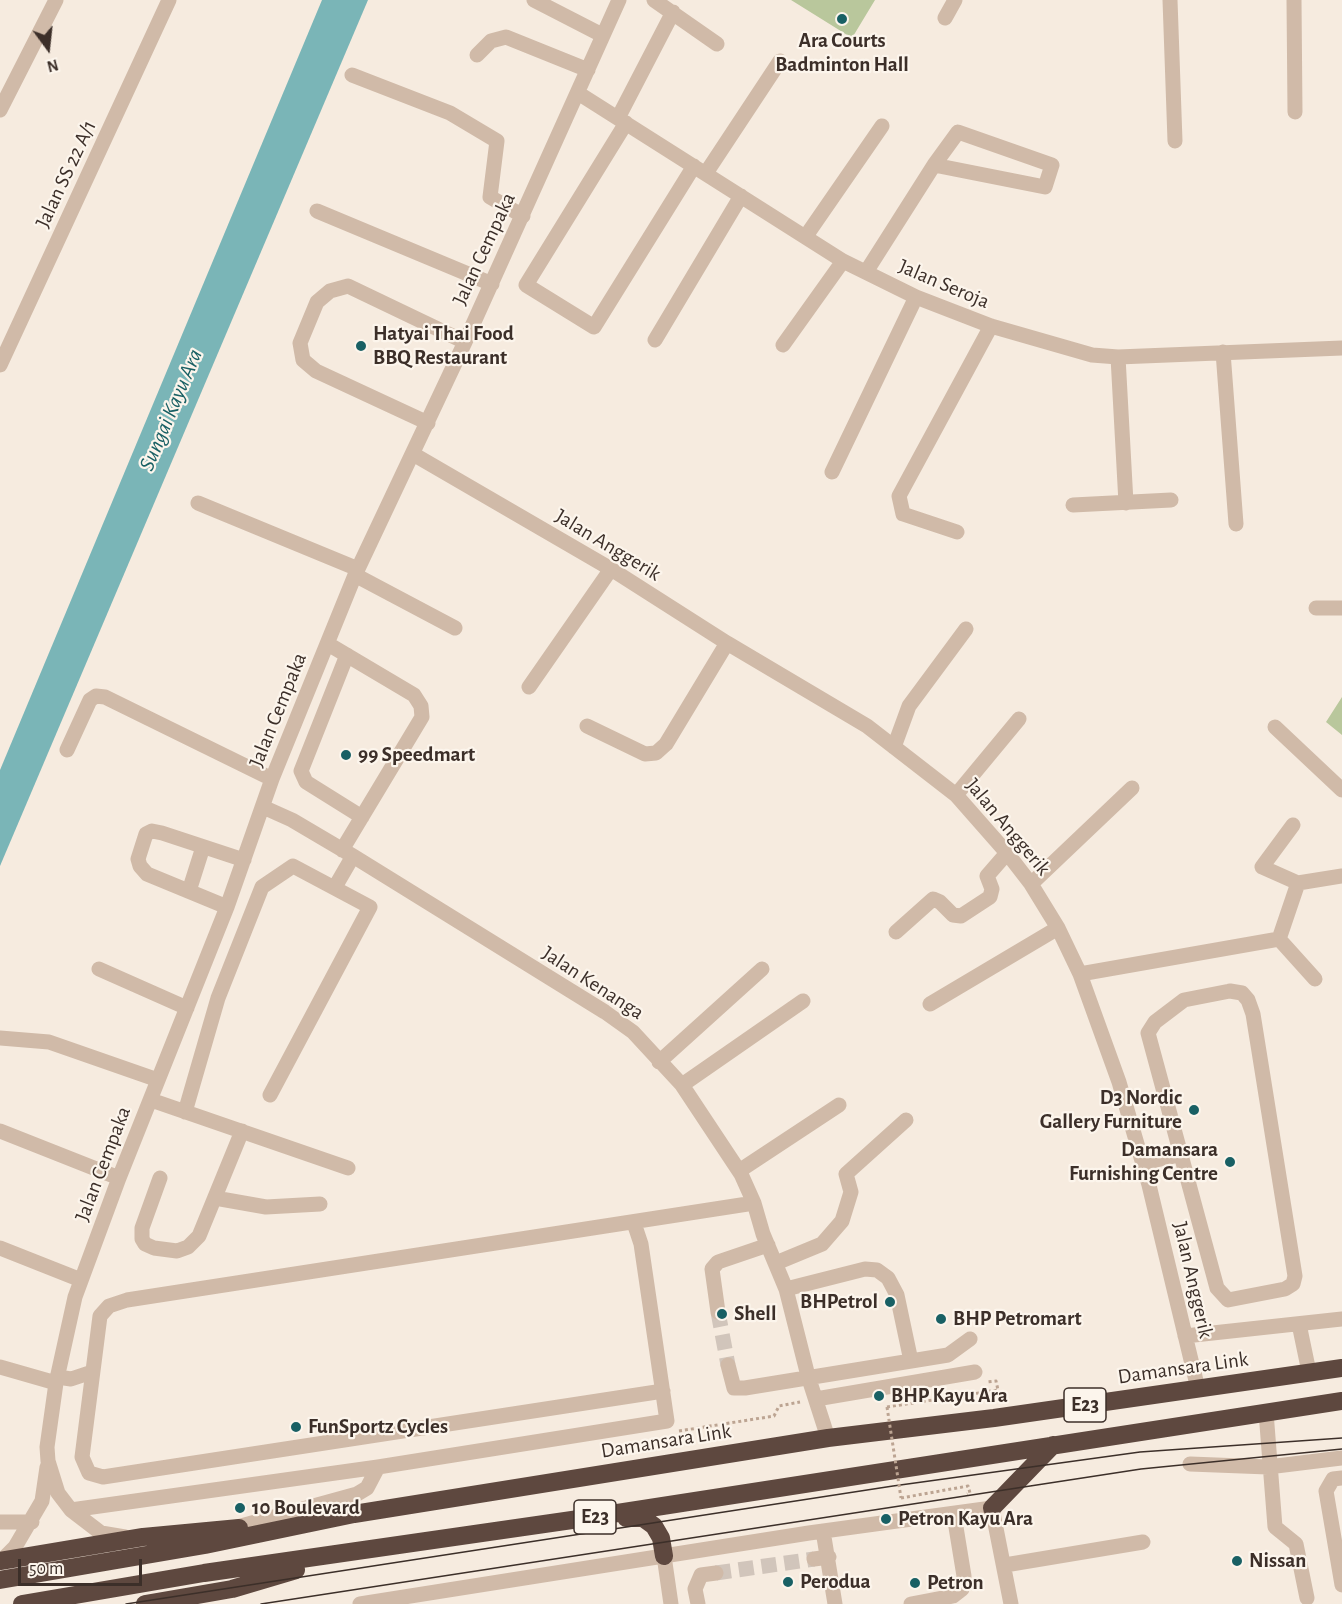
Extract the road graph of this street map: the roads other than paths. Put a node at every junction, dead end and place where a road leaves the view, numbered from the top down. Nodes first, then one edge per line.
1 (56, 0) edge
2 (169, 0) edge
3 (534, 0) edge
4 (619, 0) edge
5 (654, 0) edge
6 (955, 0) edge
7 (1170, 0) edge
8 (1294, 0) edge
9 (673, 12) junction
10 (945, 18) dead end
11 (602, 34) junction
12 (717, 44) dead end
13 (477, 55) dead end
14 (780, 61) dead end
15 (588, 70) junction
16 (352, 75) dead end
17 (578, 93) junction
18 (0, 110) edge
19 (1295, 112) dead end
20 (622, 121) junction
21 (882, 126) dead end
22 (1175, 141) dead end
23 (934, 165) junction
24 (700, 169) junction
25 (741, 196) junction
26 (317, 210) dead end
27 (523, 216) junction
28 (806, 236) junction
29 (843, 261) junction
30 (866, 273) junction
31 (492, 284) junction
32 (916, 297) junction
33 (991, 326) junction
34 (655, 340) dead end
35 (465, 342) junction
36 (783, 345) dead end
37 (1342, 348) edge
38 (1223, 352) junction
39 (1118, 357) junction
40 (0, 365) edge
41 (428, 423) junction
42 (413, 454) junction
43 (832, 472) dead end
44 (1171, 500) dead end
45 (1126, 502) junction
46 (198, 503) dead end
47 (1073, 506) dead end
48 (1236, 524) dead end
49 (957, 532) dead end
50 (611, 569) junction
51 (356, 572) junction
52 (1316, 608) dead end
53 (1342, 608) edge
54 (455, 628) dead end
55 (966, 628) dead end
56 (727, 643) junction
57 (328, 644) junction
58 (347, 655) junction
59 (529, 687) dead end
60 (1019, 719) dead end
61 (587, 726) dead end
62 (1275, 727) dead end
63 (894, 747) junction
64 (67, 750) dead end
65 (272, 779) junction
66 (1132, 788) dead end
67 (1342, 790) edge
68 (956, 795) junction
69 (263, 807) junction
70 (362, 817) junction
71 (1293, 825) dead end
72 (203, 847) junction
73 (347, 853) junction
74 (1007, 853) junction
75 (244, 860) junction
76 (1342, 876) edge
77 (1298, 883) junction
78 (1031, 884) junction
79 (335, 887) junction
80 (189, 891) junction
81 (227, 907) junction
82 (1058, 928) junction
83 (896, 932) dead end
84 (1279, 939) junction
85 (99, 969) dead end
86 (762, 969) dead end
87 (1080, 974) junction
88 (1315, 980) dead end
89 (803, 1001) dead end
90 (930, 1004) dead end
91 (187, 1008) junction
92 (0, 1038) edge
93 (659, 1062) junction
94 (158, 1080) junction
95 (681, 1085) junction
96 (270, 1095) dead end
97 (151, 1100) junction
98 (839, 1105) dead end
99 (185, 1112) junction
100 (906, 1120) dead end
101 (0, 1131) edge
102 (242, 1131) junction
103 (1183, 1154) junction
104 (1143, 1163) junction
105 (348, 1168) dead end
106 (739, 1171) junction
107 (119, 1178) junction
108 (160, 1178) dead end
109 (215, 1198) junction
110 (754, 1203) junction
111 (320, 1204) dead end
112 (634, 1223) junction
113 (768, 1245) junction
114 (0, 1248) edge
115 (776, 1263) junction
116 (81, 1280) junction
117 (786, 1289) junction
118 (718, 1312) tunnel mouth
119 (1342, 1319) edge
120 (1299, 1324) junction
121 (1185, 1336) junction
122 (970, 1339) dead end
123 (911, 1361) junction
124 (728, 1365) tunnel mouth
125 (0, 1367) edge
126 (1342, 1368) edge
127 (92, 1372) junction
128 (975, 1372) dead end
129 (1309, 1372) junction
130 (808, 1376) junction
131 (62, 1380) junction
132 (1198, 1389) junction
133 (663, 1391) junction
134 (88, 1399) junction
135 (816, 1399) junction
136 (1342, 1401) edge
137 (1266, 1412) junction
138 (828, 1438) junction
139 (1053, 1445) junction
140 (1342, 1458) edge
141 (48, 1461) junction
142 (1190, 1464) dead end
143 (378, 1467) junction
144 (1268, 1467) junction
145 (1342, 1478) edge
146 (992, 1508) junction
147 (71, 1510) junction
148 (354, 1514) junction
149 (954, 1515) junction
150 (572, 1520) junction
151 (0, 1522) edge
152 (32, 1522) junction
153 (230, 1529) junction
154 (823, 1531) junction
155 (143, 1537) junction
156 (1143, 1542) dead end
157 (695, 1550) junction
158 (349, 1554) junction
159 (664, 1556) junction
160 (1, 1561) edge
161 (1005, 1565) junction
162 (0, 1580) edge
163 (1342, 1585) edge
164 (1307, 1598) dead end
165 (433, 1599) edge
166 (22, 1604) edge
167 (145, 1604) edge
168 (363, 1604) edge
169 (671, 1604) edge
170 (698, 1604) edge
171 (835, 1604) edge
172 (911, 1604) edge
173 (1011, 1604) edge

1 - 18 street
2 - 40 street, Jalan SS 22 A/1
3 - 11 street
4 - 11 street, Jalan Cempaka
5 - 9 street
6 - 10 street
7 - 22 street
8 - 19 street
9 - 12 street
9 - 20 street
11 - 15 street, Jalan Cempaka
13 - 15 street
14 - 24 street
15 - 17 street, Jalan Cempaka
16 - 27 street
17 - 20 street, Jalan Seroja
17 - 27 street, Jalan Cempaka
20 - 24 street, Jalan Seroja
20 - 24 street
21 - 28 street
23 - 23 street
23 - 30 street
24 - 25 street, Jalan Seroja
25 - 28 street, Jalan Seroja
25 - 34 street
26 - 31 street
27 - 31 street, Jalan Cempaka
28 - 29 street, Jalan Seroja
29 - 30 street, Jalan Seroja
29 - 36 street
30 - 32 street, Jalan Seroja
31 - 35 street, Jalan Cempaka
32 - 33 street, Jalan Seroja
32 - 43 street
33 - 39 street, Jalan Seroja
33 - 49 street
35 - 41 street, Jalan Cempaka
35 - 41 street
37 - 38 street, Jalan Seroja
38 - 39 street, Jalan Seroja
38 - 48 street
39 - 45 street
41 - 42 street, Jalan Cempaka
42 - 50 street, Jalan Anggerik
42 - 51 street, Jalan Cempaka
44 - 45 street
45 - 47 street
46 - 51 street
50 - 56 street, Jalan Anggerik
50 - 59 street
51 - 54 street
51 - 57 street, Jalan Cempaka
52 - 53 street
55 - 63 street
56 - 61 street
56 - 63 street, Jalan Anggerik
57 - 58 street
57 - 65 street, Jalan Cempaka
58 - 70 street
58 - 70 street
60 - 68 street
62 - 67 street
63 - 68 street, Jalan Anggerik
64 - 65 street
65 - 69 street, Jalan Cempaka
66 - 78 street
68 - 74 street, Jalan Anggerik
69 - 73 street, Jalan Kenanga
69 - 75 street, Jalan Cempaka
70 - 73 street
71 - 77 street
72 - 75 street
72 - 80 street
72 - 80 street
73 - 79 street
73 - 93 street, Jalan Kenanga
74 - 78 street, Jalan Anggerik
74 - 83 street
75 - 81 street, Jalan Cempaka
76 - 77 street
77 - 84 street
78 - 82 street, Jalan Anggerik
79 - 96 street
79 - 99 street
80 - 81 street
81 - 91 street, Jalan Cempaka
82 - 87 street, Jalan Anggerik
82 - 90 street
84 - 87 street
84 - 88 street
85 - 91 street
86 - 93 street
87 - 104 street, Jalan Anggerik
89 - 95 street
91 - 94 street, Jalan Cempaka
92 - 94 street
93 - 95 street, Jalan Kenanga
94 - 97 street, Jalan Cempaka
95 - 106 street, Jalan Kenanga
97 - 99 street
97 - 107 street, Jalan Cempaka
98 - 106 street
99 - 102 street
100 - 115 street
101 - 107 street
102 - 105 street
102 - 109 street
103 - 103 street
103 - 104 street
104 - 121 street, Jalan Anggerik
106 - 110 street, Jalan Kenanga
107 - 116 street, Jalan Cempaka
108 - 109 street
109 - 111 street
110 - 112 street
110 - 113 street, Jalan Kenanga
112 - 127 street
112 - 133 street
113 - 115 street, Jalan Kenanga
113 - 118 street
114 - 116 street
115 - 117 street, Jalan Kenanga
116 - 131 street, Jalan Cempaka
117 - 123 street
117 - 130 street, Jalan Kenanga
119 - 120 street
120 - 121 street
120 - 129 street
121 - 132 street, Jalan Anggerik
122 - 123 street
123 - 130 street
124 - 130 street
125 - 131 street
126 - 129 highway, Damansara Link / E23
127 - 131 street
127 - 134 street
128 - 135 street
129 - 132 highway, Damansara Link / E23
130 - 135 street, Jalan Kenanga
131 - 134 street
131 - 141 street, Jalan Cempaka
132 - 138 highway, Damansara Link / E23
133 - 134 street
133 - 143 street
135 - 138 street, Jalan Kenanga
136 - 137 highway, E23
137 - 139 highway, E23
137 - 144 street
138 - 148 highway, Damansara Link / E23
139 - 146 highway
139 - 150 highway, E23
140 - 144 street
141 - 147 street, Jalan Cempaka
141 - 152 street, Jalan Cempaka
142 - 144 street
143 - 147 street
143 - 153 street
144 - 164 street
145 - 163 street
146 - 149 street
146 - 161 street
147 - 155 street, Jalan Cempaka
148 - 153 highway
148 - 162 highway, Damansara Link / E23
149 - 154 street
149 - 172 street
150 - 158 highway, E23
150 - 159 highway
151 - 152 street
152 - 160 street, Jalan Cempaka
153 - 155 highway
154 - 157 street
154 - 171 street
155 - 160 highway
156 - 161 street
157 - 159 street
157 - 170 street
158 - 166 highway, E23
158 - 167 highway
159 - 165 street
159 - 169 street
161 - 173 street
165 - 168 street

